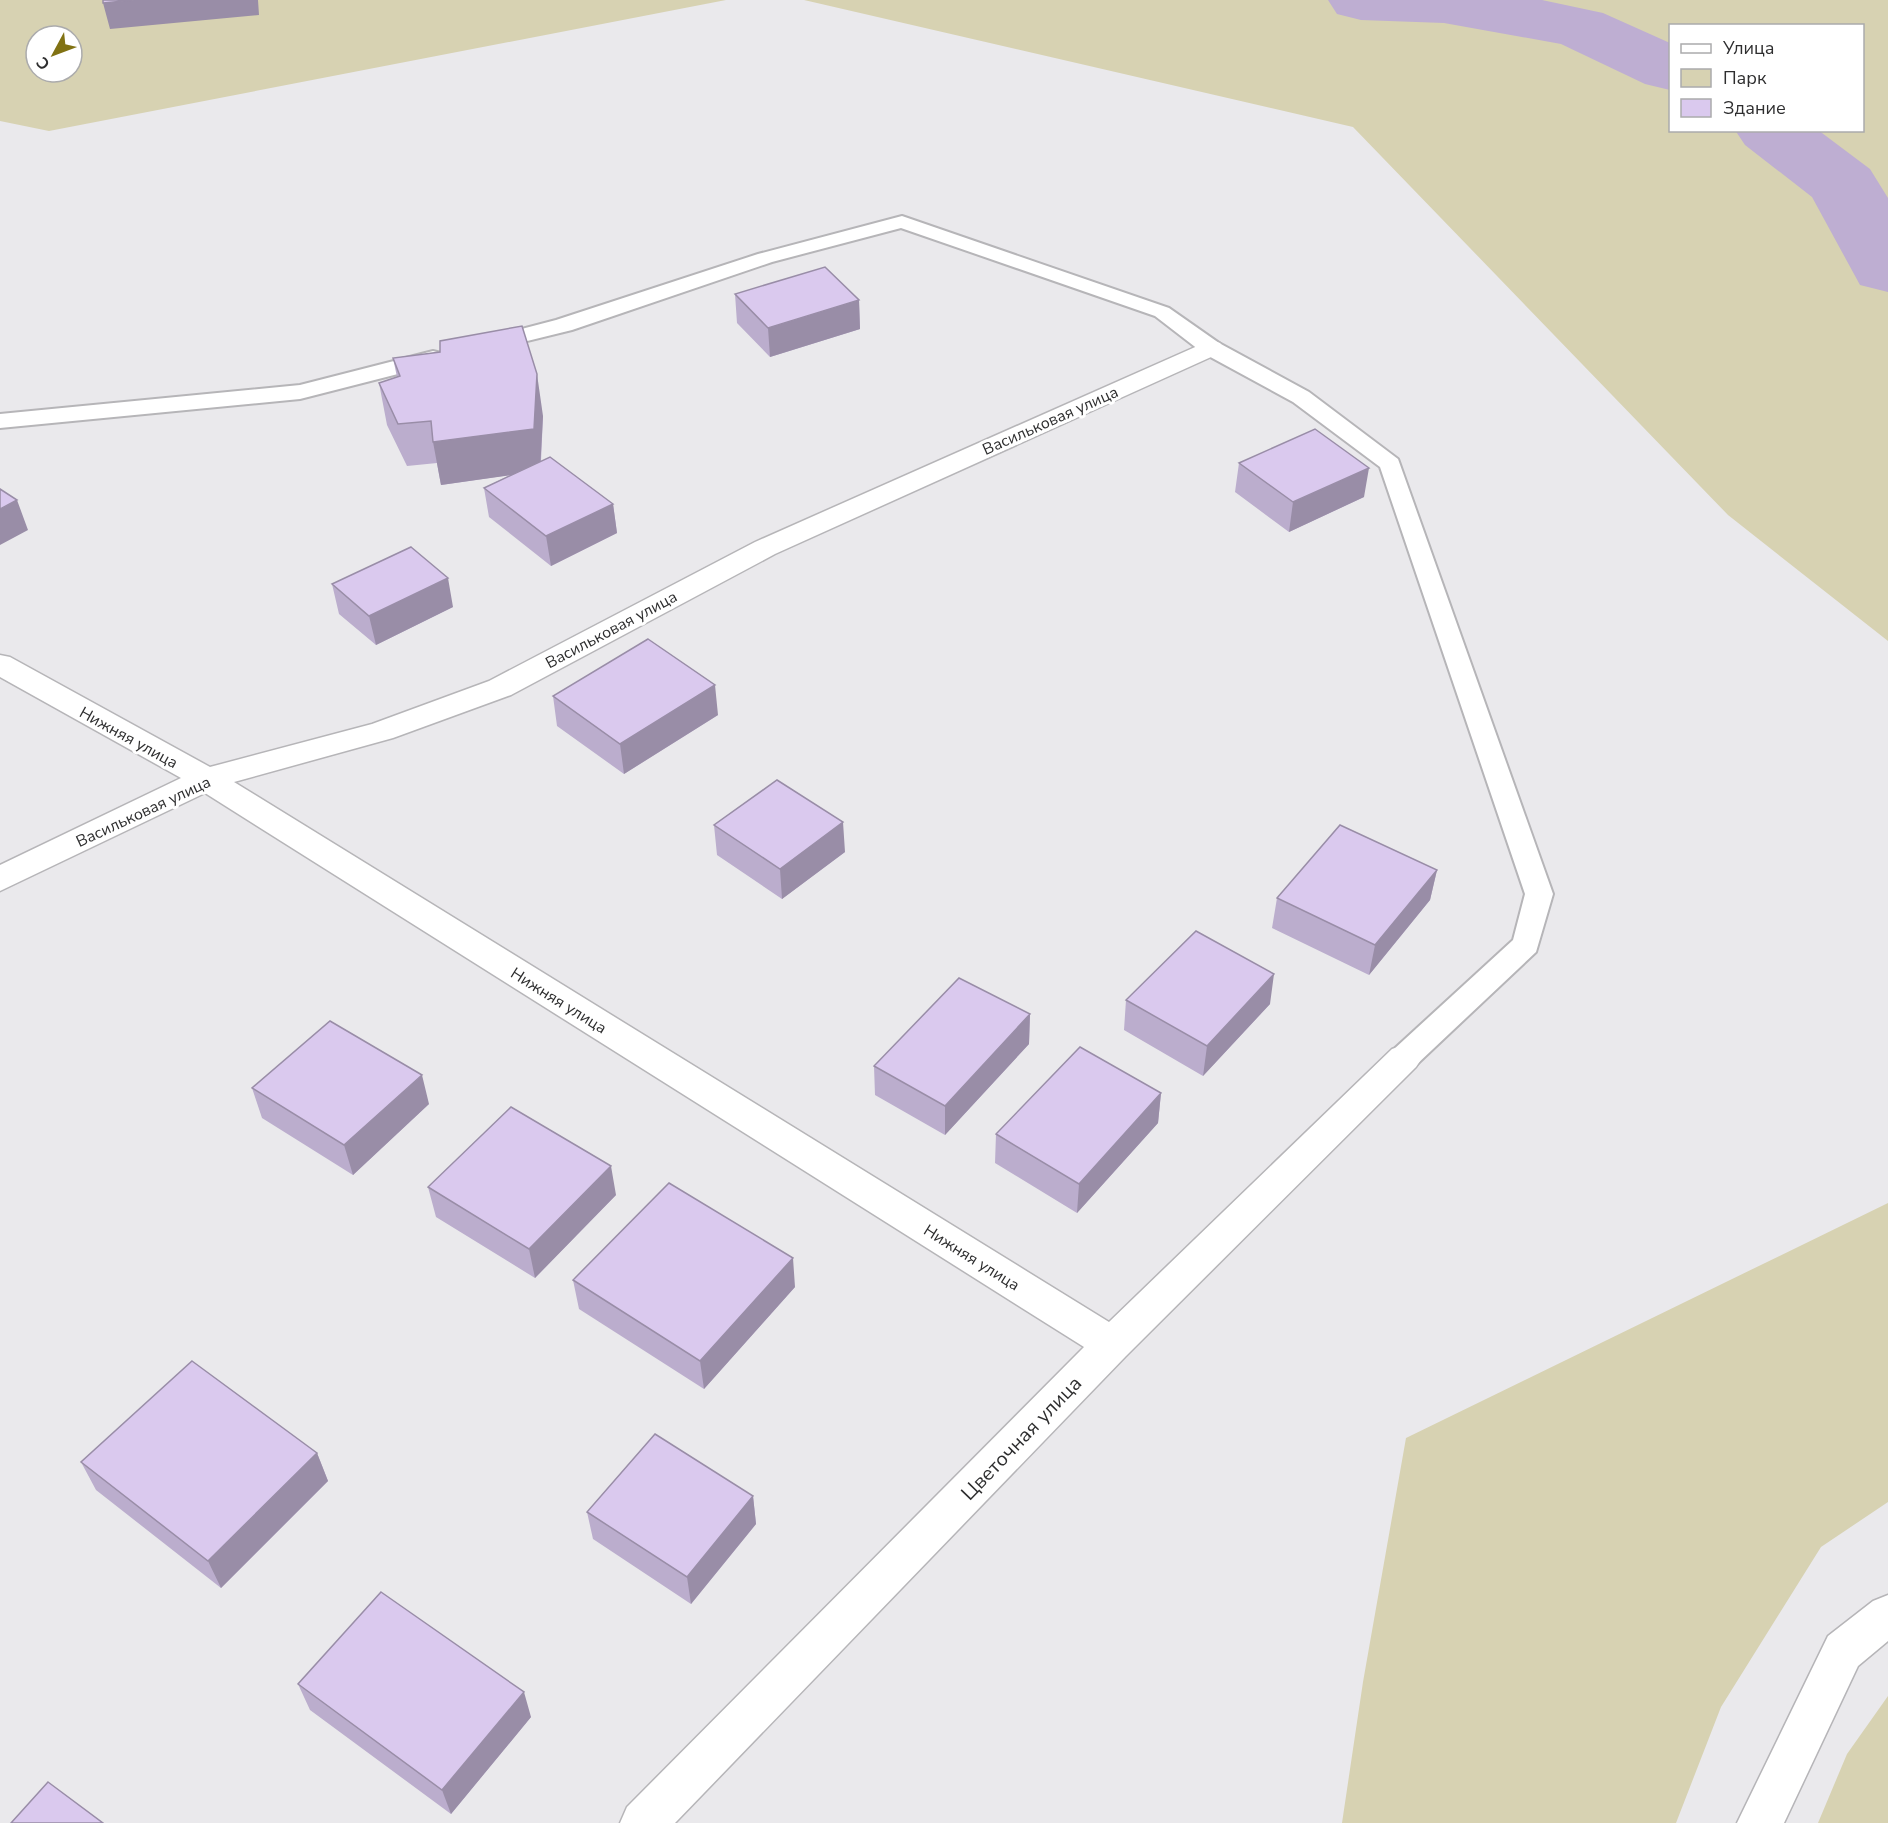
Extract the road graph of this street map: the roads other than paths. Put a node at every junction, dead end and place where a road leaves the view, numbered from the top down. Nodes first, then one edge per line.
1 (472, 348) edge
2 (1212, 348) junction
3 (449, 354) edge
4 (0, 421) edge
5 (0, 664) edge
6 (206, 780) junction
7 (0, 879) edge
8 (1404, 1058) joint
9 (1112, 1344) junction
10 (1888, 1615) edge
11 (643, 1823) edge
12 (1760, 1823) edge

1 - 2 lane
2 - 6 street, Васильковая улица
2 - 8 lane
3 - 4 lane
5 - 6 street, Нижняя улица
6 - 7 street, Васильковая улица
6 - 9 street, Нижняя улица
8 - 9 street, Цветочная улица
9 - 11 street, Цветочная улица
10 - 12 street

